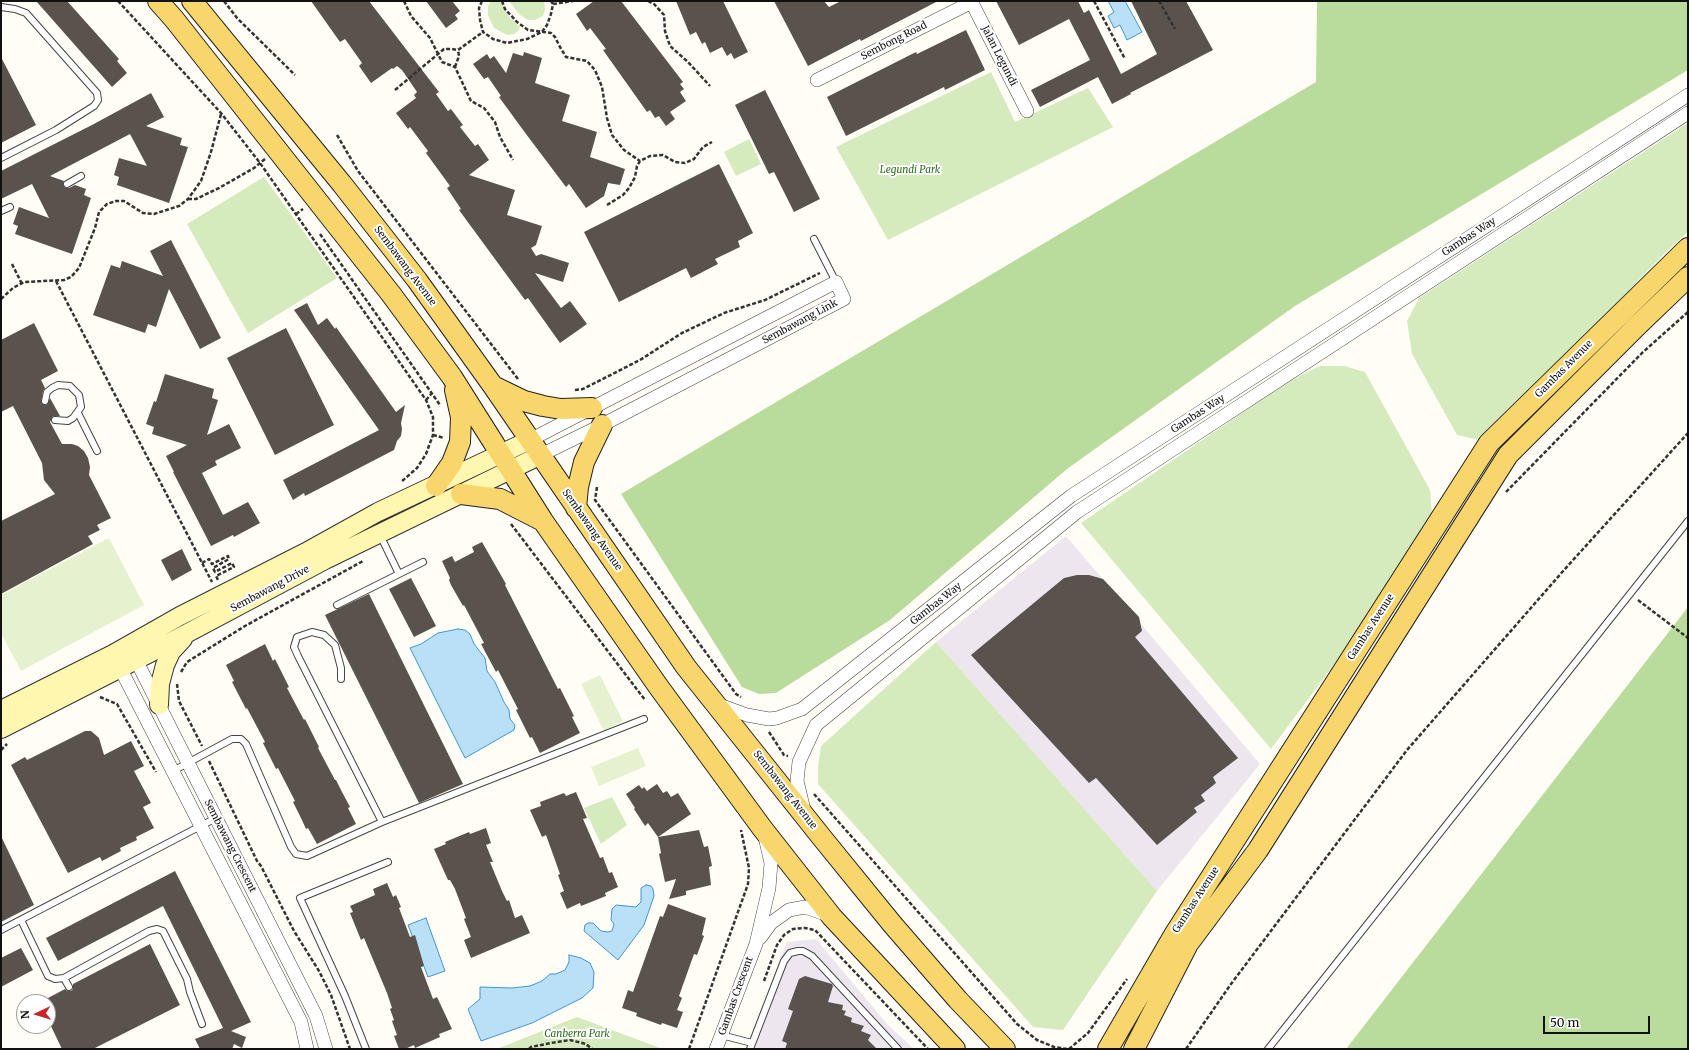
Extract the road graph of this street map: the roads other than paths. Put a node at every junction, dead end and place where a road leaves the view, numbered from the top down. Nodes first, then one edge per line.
1 (158, 1) edge
2 (192, 1) edge
3 (972, 1) edge
4 (1, 7) edge
5 (817, 80) dead end
6 (1688, 95) edge
7 (1027, 110) dead end
8 (1688, 113) edge
9 (1, 158) edge
10 (81, 176) dead end
11 (67, 184) dead end
12 (10, 207) dead end
13 (1, 211) edge
14 (814, 239) dead end
15 (1688, 248) edge
16 (1688, 278) edge
17 (836, 282) junction
18 (452, 377) junction
19 (493, 386) junction
20 (45, 401) dead end
21 (592, 408) junction
22 (78, 413) junction
23 (55, 420) dead end
24 (602, 425) junction
25 (536, 448) junction
26 (96, 451) dead end
27 (506, 462) junction
28 (436, 486) junction
29 (461, 494) junction
30 (576, 508) junction
31 (543, 520) junction
32 (1688, 521) edge
33 (383, 542) junction
34 (423, 562) dead end
35 (399, 574) junction
36 (337, 605) dead end
37 (194, 629) junction
38 (132, 652) junction
39 (117, 661) junction
40 (341, 679) dead end
41 (715, 703) junction
42 (159, 705) junction
43 (1, 710) edge
44 (644, 719) dead end
45 (5, 736) edge
46 (188, 764) junction
47 (173, 771) junction
48 (805, 816) junction
49 (216, 818) junction
50 (382, 822) junction
51 (200, 826) junction
52 (762, 828) junction
53 (388, 862) dead end
54 (832, 917) junction
55 (21, 920) junction
56 (1, 930) edge
57 (756, 944) junction
58 (64, 978) junction
59 (69, 987) dead end
60 (202, 1024) dead end
61 (721, 1035) junction
62 (751, 1046) edge
63 (307, 1049) edge
64 (326, 1049) edge
65 (366, 1049) edge
66 (716, 1049) edge
67 (898, 1049) edge
68 (955, 1049) edge
69 (1005, 1049) edge
70 (1107, 1049) edge
71 (1134, 1049) edge
72 (1268, 1049) edge

1 - 18 main road
2 - 19 main road, Sembawang Avenue
3 - 5 street, Sembong Road
3 - 7 street, Jalan Legundi
4 - 9 lane
6 - 41 street, Gambas Way
8 - 48 street, Gambas Way
10 - 11 lane
12 - 13 lane
14 - 17 lane
15 - 70 main road, Gambas Avenue
16 - 71 main road, Gambas Avenue
17 - 21 street, Sembawang Link
17 - 24 street, Sembawang Link
18 - 27 main road
18 - 28 main road
19 - 21 main road
19 - 25 main road, Sembawang Avenue
20 - 22 lane
21 - 25 street, Sembawang Link
22 - 23 lane
22 - 26 lane
24 - 25 street, Sembawang Link
24 - 30 main road
25 - 27 main road, Sembawang Drive
25 - 30 main road, Sembawang Avenue
27 - 28 main road, Sembawang Drive
27 - 29 main road, Sembawang Drive
27 - 31 main road
28 - 38 main road, Sembawang Drive
29 - 31 main road
29 - 33 main road, Sembawang Drive
30 - 41 main road, Sembawang Avenue
31 - 52 main road
32 - 72 lane
33 - 35 lane
33 - 37 main road, Sembawang Drive
34 - 35 lane
35 - 36 lane
37 - 38 main road, Sembawang Drive
37 - 42 main road
38 - 39 main road, Sembawang Drive
38 - 42 street, Sembawang Crescent
39 - 43 main road, Sembawang Drive
39 - 45 main road, Sembawang Drive
39 - 47 street, Sembawang Crescent
40 - 50 lane
41 - 48 main road, Sembawang Avenue
42 - 46 street, Sembawang Crescent
44 - 50 lane
46 - 47 lane
46 - 49 street, Sembawang Crescent
46 - 50 lane
47 - 51 street, Sembawang Crescent
48 - 69 main road, Sembawang Avenue
49 - 51 lane
49 - 64 street, Sembawang Crescent
51 - 55 lane
51 - 63 street, Sembawang Crescent
52 - 54 main road
52 - 57 street, Gambas Crescent
53 - 65 lane
54 - 57 street, Gambas Crescent
54 - 68 main road
55 - 56 lane
55 - 58 lane
57 - 61 street, Gambas Crescent
58 - 59 lane
58 - 60 lane
61 - 62 lane
61 - 66 street, Gambas Crescent
62 - 67 lane

